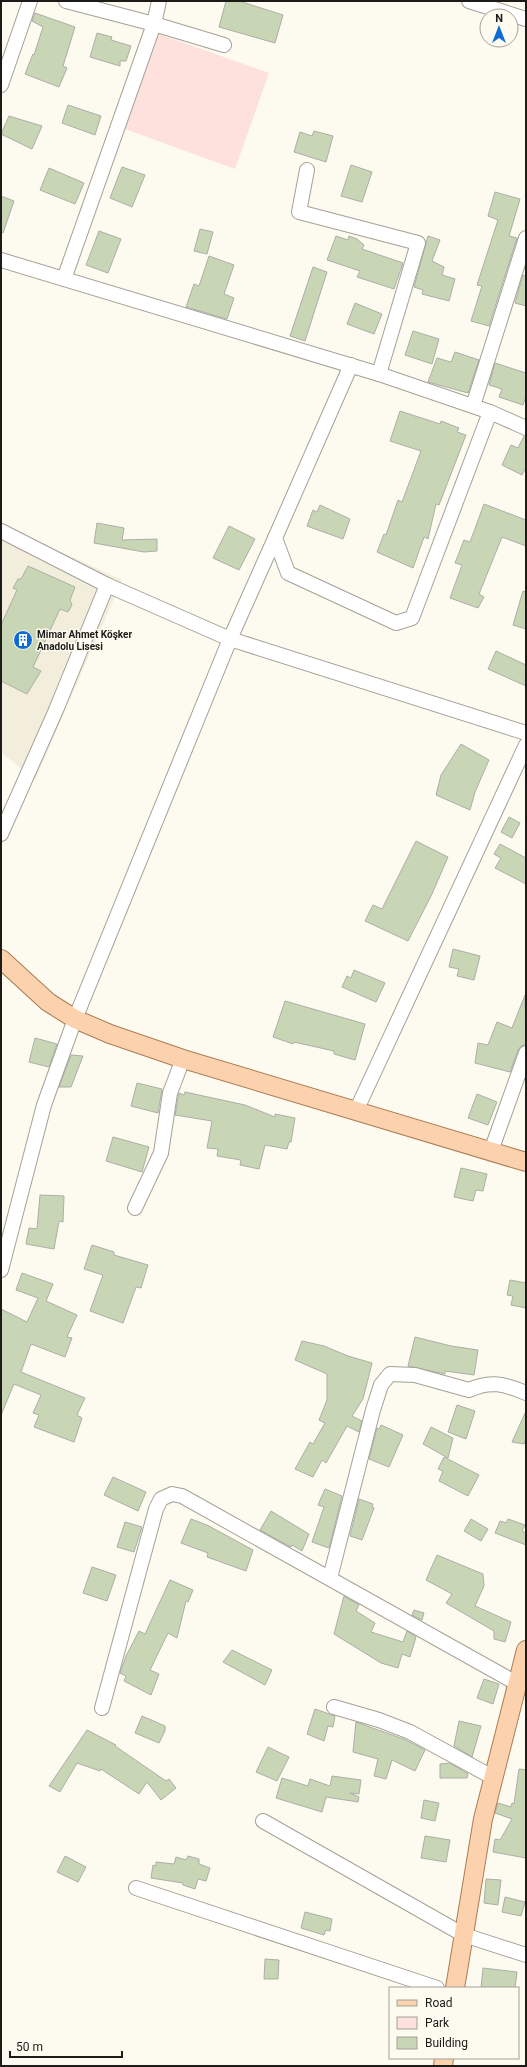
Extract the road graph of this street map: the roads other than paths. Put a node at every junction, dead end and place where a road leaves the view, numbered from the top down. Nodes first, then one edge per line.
1 (30, 1) edge
2 (66, 1) edge
3 (159, 1) edge
4 (469, 1) edge
5 (526, 19) edge
6 (154, 24) junction
7 (224, 45) dead end
8 (1, 85) edge
9 (308, 170) dead end
10 (526, 238) edge
11 (1, 260) edge
12 (64, 279) junction
13 (351, 365) junction
14 (379, 374) junction
15 (473, 406) junction
16 (490, 412) junction
17 (526, 428) edge
18 (1, 531) edge
19 (274, 538) junction
20 (107, 585) junction
21 (230, 639) junction
22 (526, 733) edge
23 (526, 745) edge
24 (1, 834) edge
25 (1, 959) edge
26 (75, 1019) junction
27 (526, 1053) edge
28 (183, 1059) junction
29 (356, 1111) junction
30 (491, 1151) junction
31 (526, 1162) edge
32 (135, 1208) dead end
33 (1, 1270) edge
34 (526, 1393) edge
35 (330, 1578) junction
36 (526, 1650) edge
37 (520, 1692) edge
38 (334, 1706) dead end
39 (102, 1708) dead end
40 (494, 1778) junction
41 (264, 1820) dead end
42 (136, 1888) dead end
43 (464, 1934) junction
44 (526, 1955) edge
45 (434, 1987) edge
46 (455, 1987) edge

1 - 8 street
2 - 6 street
3 - 6 street
4 - 5 street
6 - 7 street
6 - 12 street
9 - 14 street
10 - 15 street
11 - 12 street
12 - 13 street
13 - 14 street
13 - 19 street
14 - 15 street
15 - 16 street
16 - 17 street
16 - 19 street
18 - 20 street
19 - 21 street
20 - 21 street
20 - 24 street
21 - 22 street
21 - 26 street
23 - 29 street
25 - 26 main road
26 - 28 main road
26 - 33 street
27 - 30 street
28 - 29 main road
28 - 32 street
29 - 30 main road
30 - 31 main road
34 - 35 street
35 - 37 street
35 - 39 street
36 - 37 main road
37 - 40 main road
38 - 40 street
40 - 43 main road
41 - 43 street
42 - 45 street
43 - 44 street
43 - 46 main road

